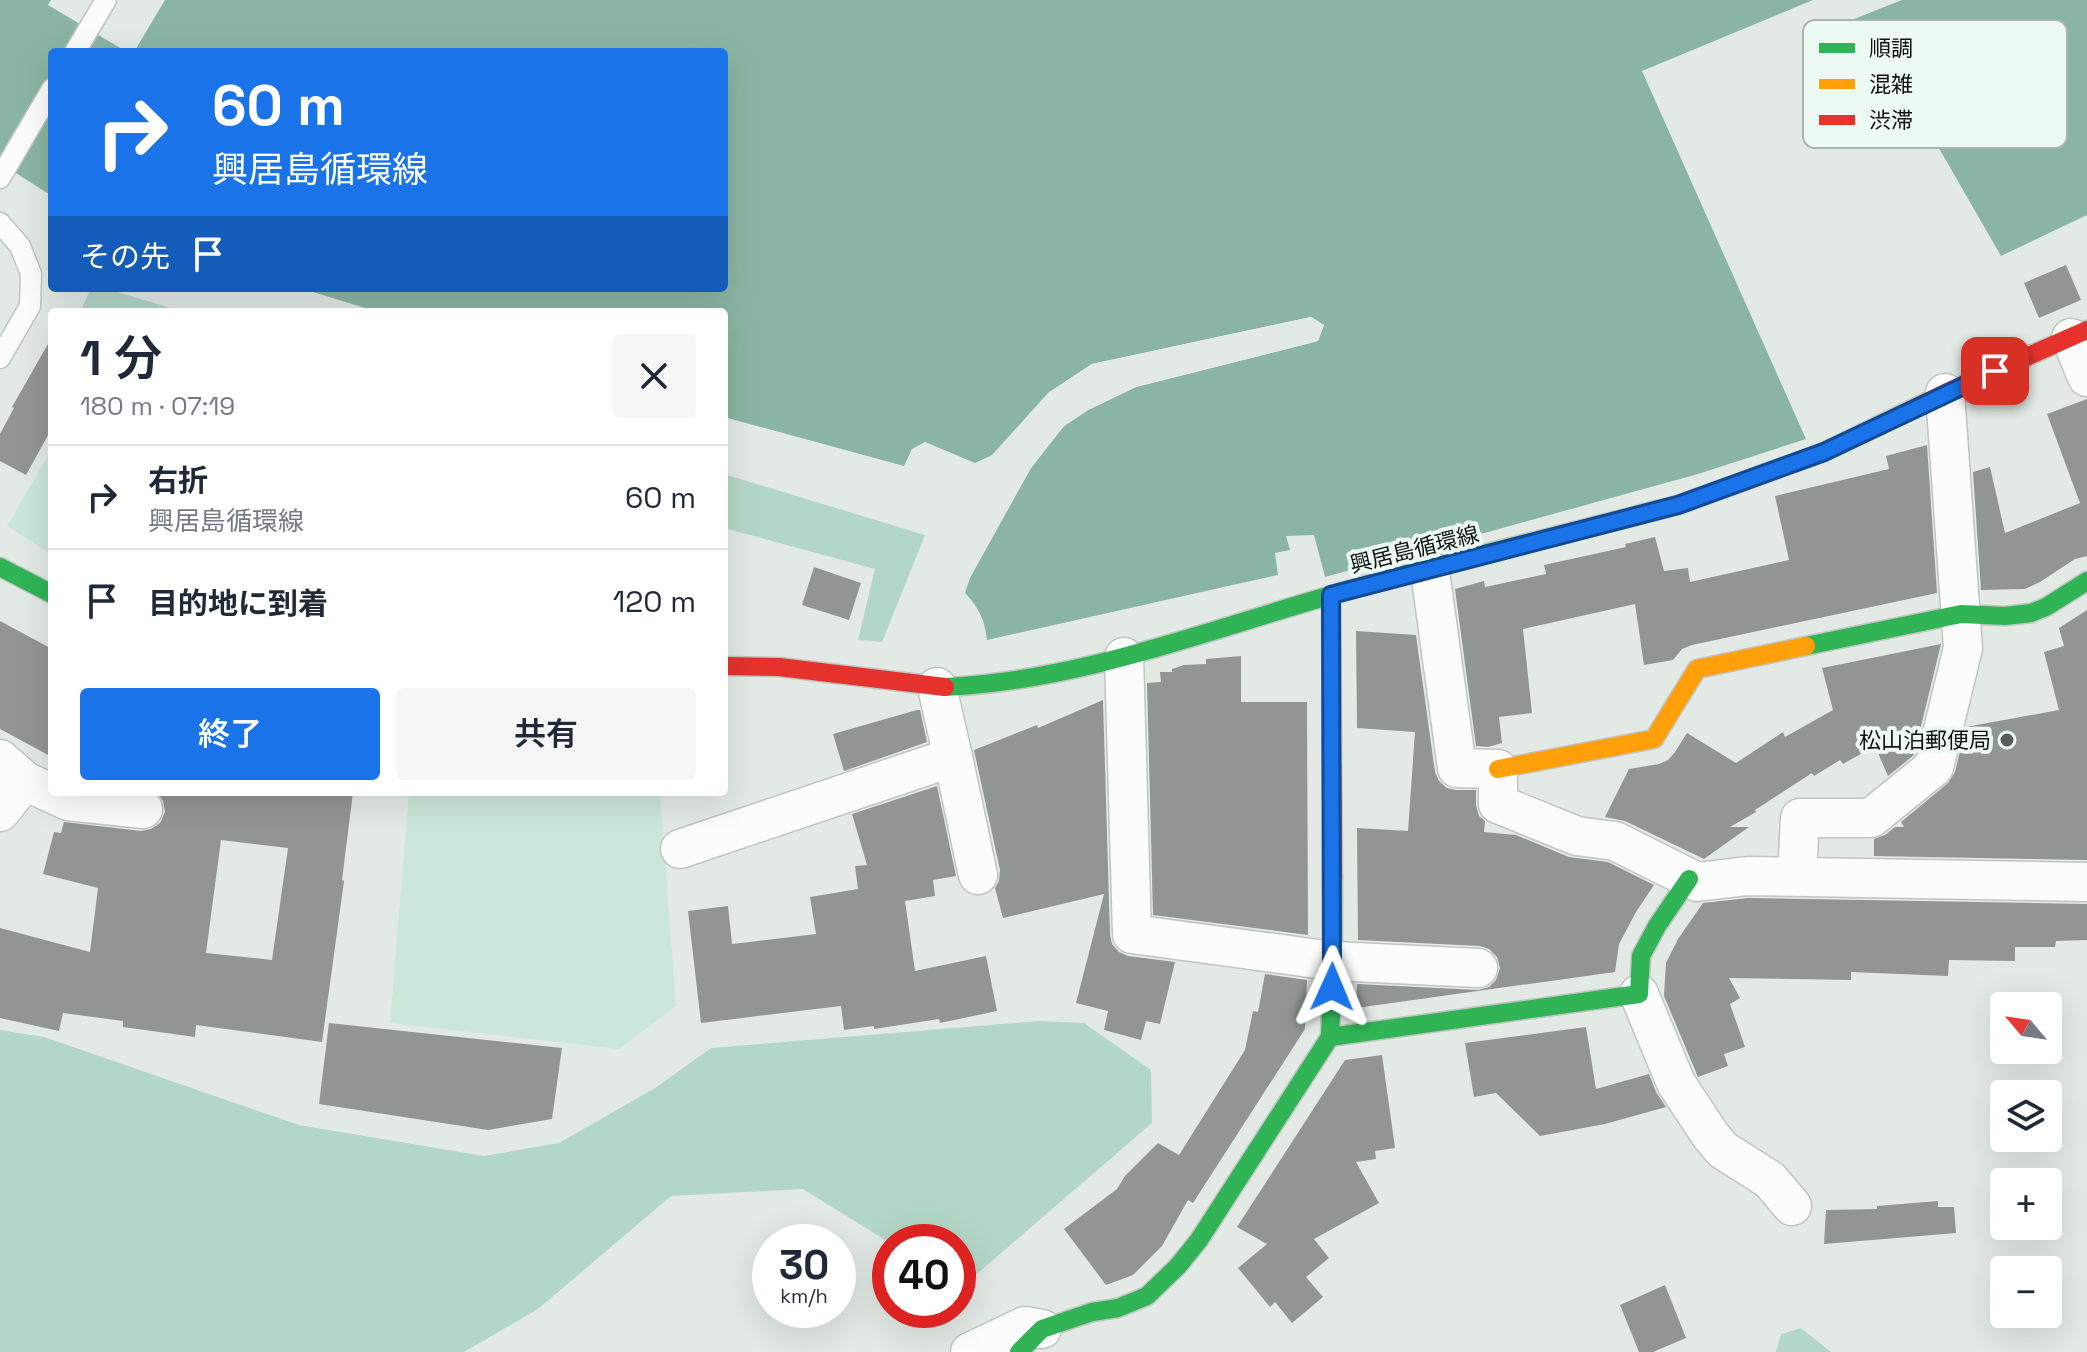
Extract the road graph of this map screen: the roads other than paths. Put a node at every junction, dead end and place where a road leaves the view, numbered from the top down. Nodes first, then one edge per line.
1 (104, 4) edge
2 (77, 48) edge
3 (48, 96) edge
4 (3, 172) edge
5 (0, 223) edge
6 (2079, 334) edge
7 (0, 358) edge
8 (2087, 377) edge
9 (1945, 393) junction
10 (0, 567) edge
11 (1430, 571) junction
12 (2087, 581) edge
13 (48, 592) edge
14 (1331, 595) junction
15 (1961, 614) junction
16 (1124, 657) junction
17 (728, 666) edge
18 (937, 687) junction
19 (953, 757) junction
20 (1498, 769) junction
21 (12, 770) edge
22 (48, 790) edge
23 (59, 796) edge
24 (143, 809) dead end
25 (0, 812) edge
26 (680, 849) dead end
27 (978, 875) dead end
28 (1797, 876) junction
29 (1689, 879) junction
30 (2087, 882) edge
31 (1333, 961) junction
32 (1478, 968) dead end
33 (1639, 994) junction
34 (1330, 1037) junction
35 (1792, 1206) dead end
36 (1031, 1340) edge
37 (970, 1352) edge

1 - 2 lane
3 - 4 lane
5 - 7 lane
6 - 8 street
6 - 9 street, 興居島循環線
9 - 11 street, 興居島循環線
9 - 15 street
10 - 13 street
11 - 14 street, 興居島循環線
11 - 20 street
12 - 15 street
14 - 16 street, 興居島循環線
14 - 31 street
15 - 20 street
15 - 28 street
16 - 18 street, 興居島循環線
16 - 31 street
17 - 18 street, 興居島循環線
18 - 19 street
19 - 26 street
19 - 27 street
20 - 29 street
21 - 22 street
21 - 25 street
23 - 24 street
28 - 29 street
28 - 30 street
29 - 33 street
31 - 32 street
31 - 34 street
33 - 34 street
33 - 35 street
34 - 36 street
36 - 37 street

